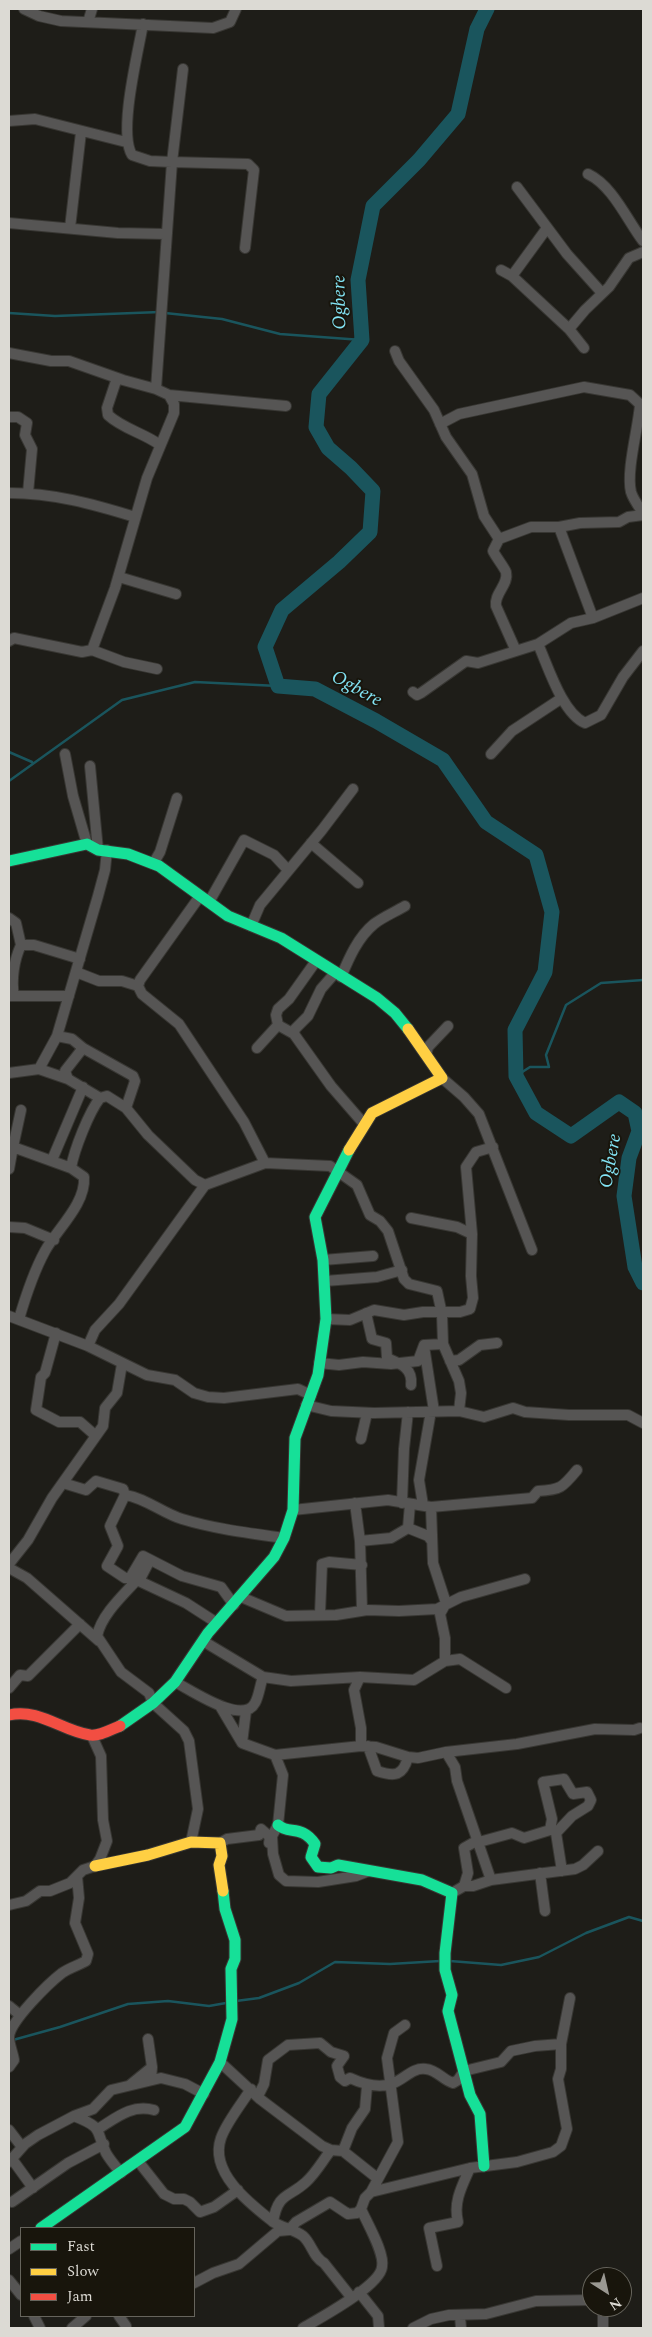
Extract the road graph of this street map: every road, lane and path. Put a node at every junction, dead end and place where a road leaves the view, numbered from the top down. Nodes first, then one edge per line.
1 (24, 9) edge
2 (92, 9) edge
3 (236, 9) edge
4 (88, 22) junction
5 (143, 24) junction
6 (183, 69) dead end
7 (9, 121) edge
8 (81, 132) junction
9 (126, 142) junction
10 (172, 162) junction
11 (588, 174) dead end
12 (517, 187) dead end
13 (9, 223) edge
14 (70, 228) junction
15 (547, 228) junction
16 (165, 234) junction
17 (643, 241) edge
18 (245, 248) dead end
19 (643, 252) edge
20 (501, 270) dead end
21 (512, 276) junction
22 (602, 293) junction
23 (569, 329) junction
24 (584, 348) dead end
25 (395, 351) dead end
26 (9, 353) edge
27 (116, 378) junction
28 (156, 388) junction
29 (169, 395) junction
30 (286, 406) dead end
31 (642, 406) edge
32 (9, 417) edge
33 (440, 424) junction
34 (160, 445) junction
35 (9, 493) edge
36 (28, 493) junction
37 (643, 514) edge
38 (135, 516) junction
39 (559, 527) junction
40 (499, 539) junction
41 (119, 577) junction
42 (176, 594) dead end
43 (643, 598) edge
44 (593, 618) junction
45 (9, 641) edge
46 (538, 644) junction
47 (92, 650) junction
48 (643, 650) edge
49 (516, 651) junction
50 (638, 663) edge
51 (157, 670) dead end
52 (413, 692) dead end
53 (562, 698) junction
54 (65, 754) dead end
55 (490, 754) dead end
56 (90, 766) dead end
57 (353, 789) dead end
58 (177, 798) dead end
59 (311, 843) junction
60 (87, 844) junction
61 (102, 850) junction
62 (9, 861) edge
63 (153, 864) junction
64 (288, 870) junction
65 (358, 882) dead end
66 (204, 899) junction
67 (405, 906) dead end
68 (9, 918) edge
69 (251, 926) junction
70 (21, 945) junction
71 (80, 959) junction
72 (316, 961) junction
73 (76, 972) junction
74 (338, 975) junction
75 (138, 986) junction
76 (11, 996) edge
77 (69, 996) junction
78 (278, 1025) junction
79 (448, 1026) dead end
80 (294, 1034) junction
81 (57, 1036) junction
82 (83, 1048) junction
83 (257, 1048) dead end
84 (426, 1055) junction
85 (39, 1069) junction
86 (9, 1073) edge
87 (442, 1078) junction
88 (68, 1079) junction
89 (83, 1087) junction
90 (100, 1100) junction
91 (126, 1108) junction
92 (21, 1110) dead end
93 (364, 1124) junction
94 (13, 1147) junction
95 (493, 1148) junction
96 (52, 1160) junction
97 (265, 1163) junction
98 (71, 1168) junction
99 (9, 1169) edge
100 (340, 1172) junction
101 (200, 1185) junction
102 (411, 1218) dead end
103 (9, 1226) edge
104 (472, 1234) junction
105 (54, 1240) junction
106 (532, 1250) dead end
107 (373, 1256) dead end
108 (323, 1260) junction
109 (402, 1270) junction
110 (325, 1281) junction
111 (366, 1313) junction
112 (442, 1314) junction
113 (9, 1316) edge
114 (19, 1319) junction
115 (326, 1319) junction
116 (56, 1333) junction
117 (497, 1343) dead end
118 (443, 1344) junction
119 (424, 1345) junction
120 (88, 1346) junction
121 (450, 1361) junction
122 (320, 1363) junction
123 (400, 1363) junction
124 (122, 1364) junction
125 (411, 1385) dead end
126 (309, 1400) junction
127 (432, 1411) junction
128 (367, 1412) junction
129 (408, 1412) junction
130 (459, 1412) junction
131 (643, 1423) edge
132 (96, 1436) junction
133 (361, 1440) dead end
134 (577, 1470) dead end
135 (62, 1483) junction
136 (125, 1495) junction
137 (355, 1503) junction
138 (406, 1503) junction
139 (427, 1506) junction
140 (293, 1510) junction
141 (408, 1528) junction
142 (284, 1538) junction
143 (431, 1540) junction
144 (360, 1541) junction
145 (150, 1560) junction
146 (362, 1565) junction
147 (9, 1566) edge
148 (525, 1579) dead end
149 (139, 1581) junction
150 (237, 1601) junction
151 (446, 1603) junction
152 (362, 1610) junction
153 (439, 1612) junction
154 (320, 1614) junction
155 (217, 1623) junction
156 (80, 1624) junction
157 (203, 1641) junction
158 (100, 1642) junction
159 (445, 1661) junction
160 (360, 1677) junction
161 (263, 1678) junction
162 (176, 1682) junction
163 (9, 1688) edge
164 (506, 1688) dead end
165 (153, 1703) junction
166 (220, 1706) junction
167 (246, 1711) junction
168 (10, 1712) edge
169 (640, 1728) dead end
170 (92, 1736) junction
171 (242, 1743) junction
172 (365, 1746) junction
173 (446, 1752) junction
174 (275, 1755) junction
175 (408, 1757) junction
176 (278, 1825) junction
177 (479, 1841) junction
178 (191, 1842) junction
179 (220, 1843) junction
180 (598, 1851) dead end
181 (273, 1854) junction
182 (95, 1866) junction
183 (370, 1871) junction
184 (562, 1871) junction
185 (540, 1873) junction
186 (77, 1876) junction
187 (491, 1880) junction
188 (464, 1886) junction
189 (452, 1893) junction
190 (9, 1905) edge
191 (545, 1910) dead end
192 (570, 1998) dead end
193 (9, 2006) edge
194 (20, 2015) junction
195 (405, 2025) dead end
196 (148, 2039) dead end
197 (561, 2044) junction
198 (220, 2062) junction
199 (9, 2067) edge
200 (152, 2067) junction
201 (464, 2071) junction
202 (151, 2080) junction
203 (392, 2084) junction
204 (130, 2085) junction
205 (367, 2086) junction
206 (254, 2092) junction
207 (204, 2094) junction
208 (154, 2110) dead end
209 (74, 2116) junction
210 (98, 2129) junction
211 (9, 2130) edge
212 (104, 2144) junction
213 (22, 2147) junction
214 (331, 2150) junction
215 (343, 2151) junction
216 (11, 2161) edge
217 (138, 2161) junction
218 (484, 2166) junction
219 (470, 2168) junction
220 (121, 2173) junction
221 (377, 2178) junction
222 (33, 2188) junction
223 (238, 2190) junction
224 (370, 2192) junction
225 (12, 2202) dead end
226 (361, 2209) junction
227 (272, 2221) junction
228 (42, 2227) edge
229 (289, 2230) junction
230 (270, 2238) junction
231 (20, 2242) edge
232 (9, 2249) edge
233 (437, 2266) dead end
234 (9, 2280) edge
235 (195, 2283) edge
236 (20, 2294) edge
237 (355, 2295) junction
238 (582, 2300) edge
239 (460, 2316) junction
240 (85, 2317) edge
241 (120, 2317) edge
242 (72, 2328) edge
243 (126, 2328) edge
244 (303, 2328) edge
245 (379, 2328) edge
246 (413, 2328) edge
247 (460, 2328) edge

1 - 4 street
2 - 4 street
3 - 5 street
4 - 5 street
5 - 9 street
6 - 10 street
7 - 8 street
8 - 9 street
8 - 14 street
9 - 10 street
10 - 16 street
10 - 18 street
11 - 17 street
12 - 15 street
13 - 14 street
14 - 16 street
15 - 21 street
15 - 22 street
16 - 28 street
19 - 22 street
20 - 21 street
21 - 23 street
22 - 23 street
23 - 24 street
25 - 33 street
26 - 27 street
27 - 28 street
27 - 34 street
28 - 29 street
29 - 30 street
29 - 34 street
31 - 33 street
31 - 37 street
32 - 36 street
33 - 40 street
34 - 38 street
35 - 36 street
36 - 38 street
37 - 39 street
38 - 41 street
39 - 40 street
39 - 44 street
40 - 49 street
41 - 42 street
41 - 47 street
43 - 44 street
44 - 46 street
45 - 47 street
46 - 49 street
46 - 53 street
47 - 51 street
48 - 50 street
49 - 52 street
50 - 53 street
53 - 55 street
54 - 60 street
56 - 61 street
57 - 59 street
58 - 63 street
59 - 64 street
59 - 65 street
60 - 61 street
60 - 62 street
61 - 63 street
61 - 71 street
63 - 66 street
64 - 66 street
64 - 69 street
66 - 69 street
66 - 75 street
67 - 74 street
68 - 70 street
69 - 72 street
70 - 71 street
70 - 76 street
71 - 73 street
72 - 74 street
72 - 78 street
73 - 75 street
73 - 77 street
74 - 80 street
74 - 84 street
75 - 97 street
76 - 77 street
77 - 81 street
78 - 80 street
78 - 83 street
79 - 84 street
80 - 93 street
81 - 82 street
81 - 85 street
82 - 88 street
82 - 91 street
84 - 87 street
85 - 86 street
85 - 88 street
87 - 93 street
87 - 95 street
88 - 89 street
89 - 90 street
89 - 96 street
90 - 91 street
90 - 98 street
91 - 101 street
92 - 94 street
93 - 100 street
94 - 96 street
94 - 99 street
95 - 104 street
95 - 106 street
96 - 98 street
97 - 100 street
97 - 101 street
98 - 105 street
100 - 108 street
100 - 109 street
101 - 120 street
102 - 104 street
103 - 105 street
104 - 112 street
105 - 114 street
107 - 108 street
108 - 110 street
109 - 110 street
109 - 112 street
110 - 115 street
111 - 112 street
111 - 115 street
111 - 123 street
112 - 118 street
113 - 114 street
114 - 116 street
115 - 122 street
116 - 120 street
116 - 132 street
117 - 121 street
118 - 119 street
118 - 121 street
119 - 123 street
119 - 127 street
120 - 124 street
121 - 130 street
122 - 123 street
122 - 126 street
123 - 125 street
124 - 126 street
124 - 132 street
126 - 128 street
126 - 140 street
127 - 129 street
127 - 130 street
127 - 139 street
128 - 129 street
128 - 133 street
129 - 138 street
130 - 131 street
132 - 135 street
134 - 139 street
135 - 136 street
135 - 147 street
136 - 142 street
136 - 145 street
137 - 138 street
137 - 140 street
137 - 144 street
138 - 139 street
138 - 141 street
139 - 143 street
140 - 142 street
141 - 143 street
141 - 144 street
142 - 150 street
143 - 151 street
144 - 146 street
145 - 149 street
145 - 150 street
146 - 152 street
146 - 154 street
147 - 156 street
148 - 151 street
149 - 155 street
149 - 158 street
150 - 154 street
150 - 155 street
151 - 153 street
152 - 153 street
152 - 154 street
153 - 159 street
155 - 157 street
156 - 158 street
156 - 163 street
157 - 161 street
157 - 162 street
158 - 165 street
159 - 160 street
159 - 164 street
160 - 161 street
160 - 172 street
161 - 167 street
162 - 165 street
162 - 166 street
165 - 170 street
165 - 178 street
166 - 167 street
166 - 171 street
167 - 171 street
168 - 170 street
169 - 173 street
170 - 182 street
171 - 174 street
172 - 174 street
172 - 175 street
172 - 175 street
173 - 175 street
173 - 177 street
174 - 176 street
176 - 181 street
176 - 183 street
177 - 184 street
177 - 187 street
177 - 188 street
178 - 179 street
178 - 182 street
179 - 181 street
179 - 198 street
180 - 184 street
181 - 183 street
182 - 186 street
183 - 189 street
184 - 185 street
185 - 187 street
185 - 191 street
186 - 190 street
186 - 194 street
187 - 188 street
188 - 189 street
189 - 201 street
192 - 197 street
193 - 194 street
194 - 199 street
195 - 203 street
196 - 200 street
197 - 201 street
197 - 218 street
198 - 206 street
198 - 207 street
200 - 202 street
200 - 204 street
201 - 203 street
201 - 218 street
202 - 204 street
202 - 207 street
203 - 205 street
203 - 221 street
204 - 209 street
205 - 206 street
205 - 215 street
206 - 214 street
206 - 223 street
207 - 217 street
208 - 210 street
209 - 210 street
209 - 213 street
210 - 212 street
211 - 213 street
212 - 220 street
212 - 222 street
213 - 216 street
214 - 215 street
214 - 227 street
215 - 221 street
216 - 222 street
217 - 220 street
217 - 223 street
218 - 219 street
219 - 224 street
219 - 233 street
220 - 228 street
221 - 224 street
222 - 225 street
223 - 227 street
224 - 226 street
226 - 229 street
226 - 237 street
227 - 229 street
227 - 230 street
229 - 230 street
229 - 237 street
230 - 235 street
231 - 232 street
234 - 236 street
237 - 244 street
237 - 245 street
238 - 239 street
239 - 246 street
239 - 247 street
240 - 242 street
241 - 243 street

